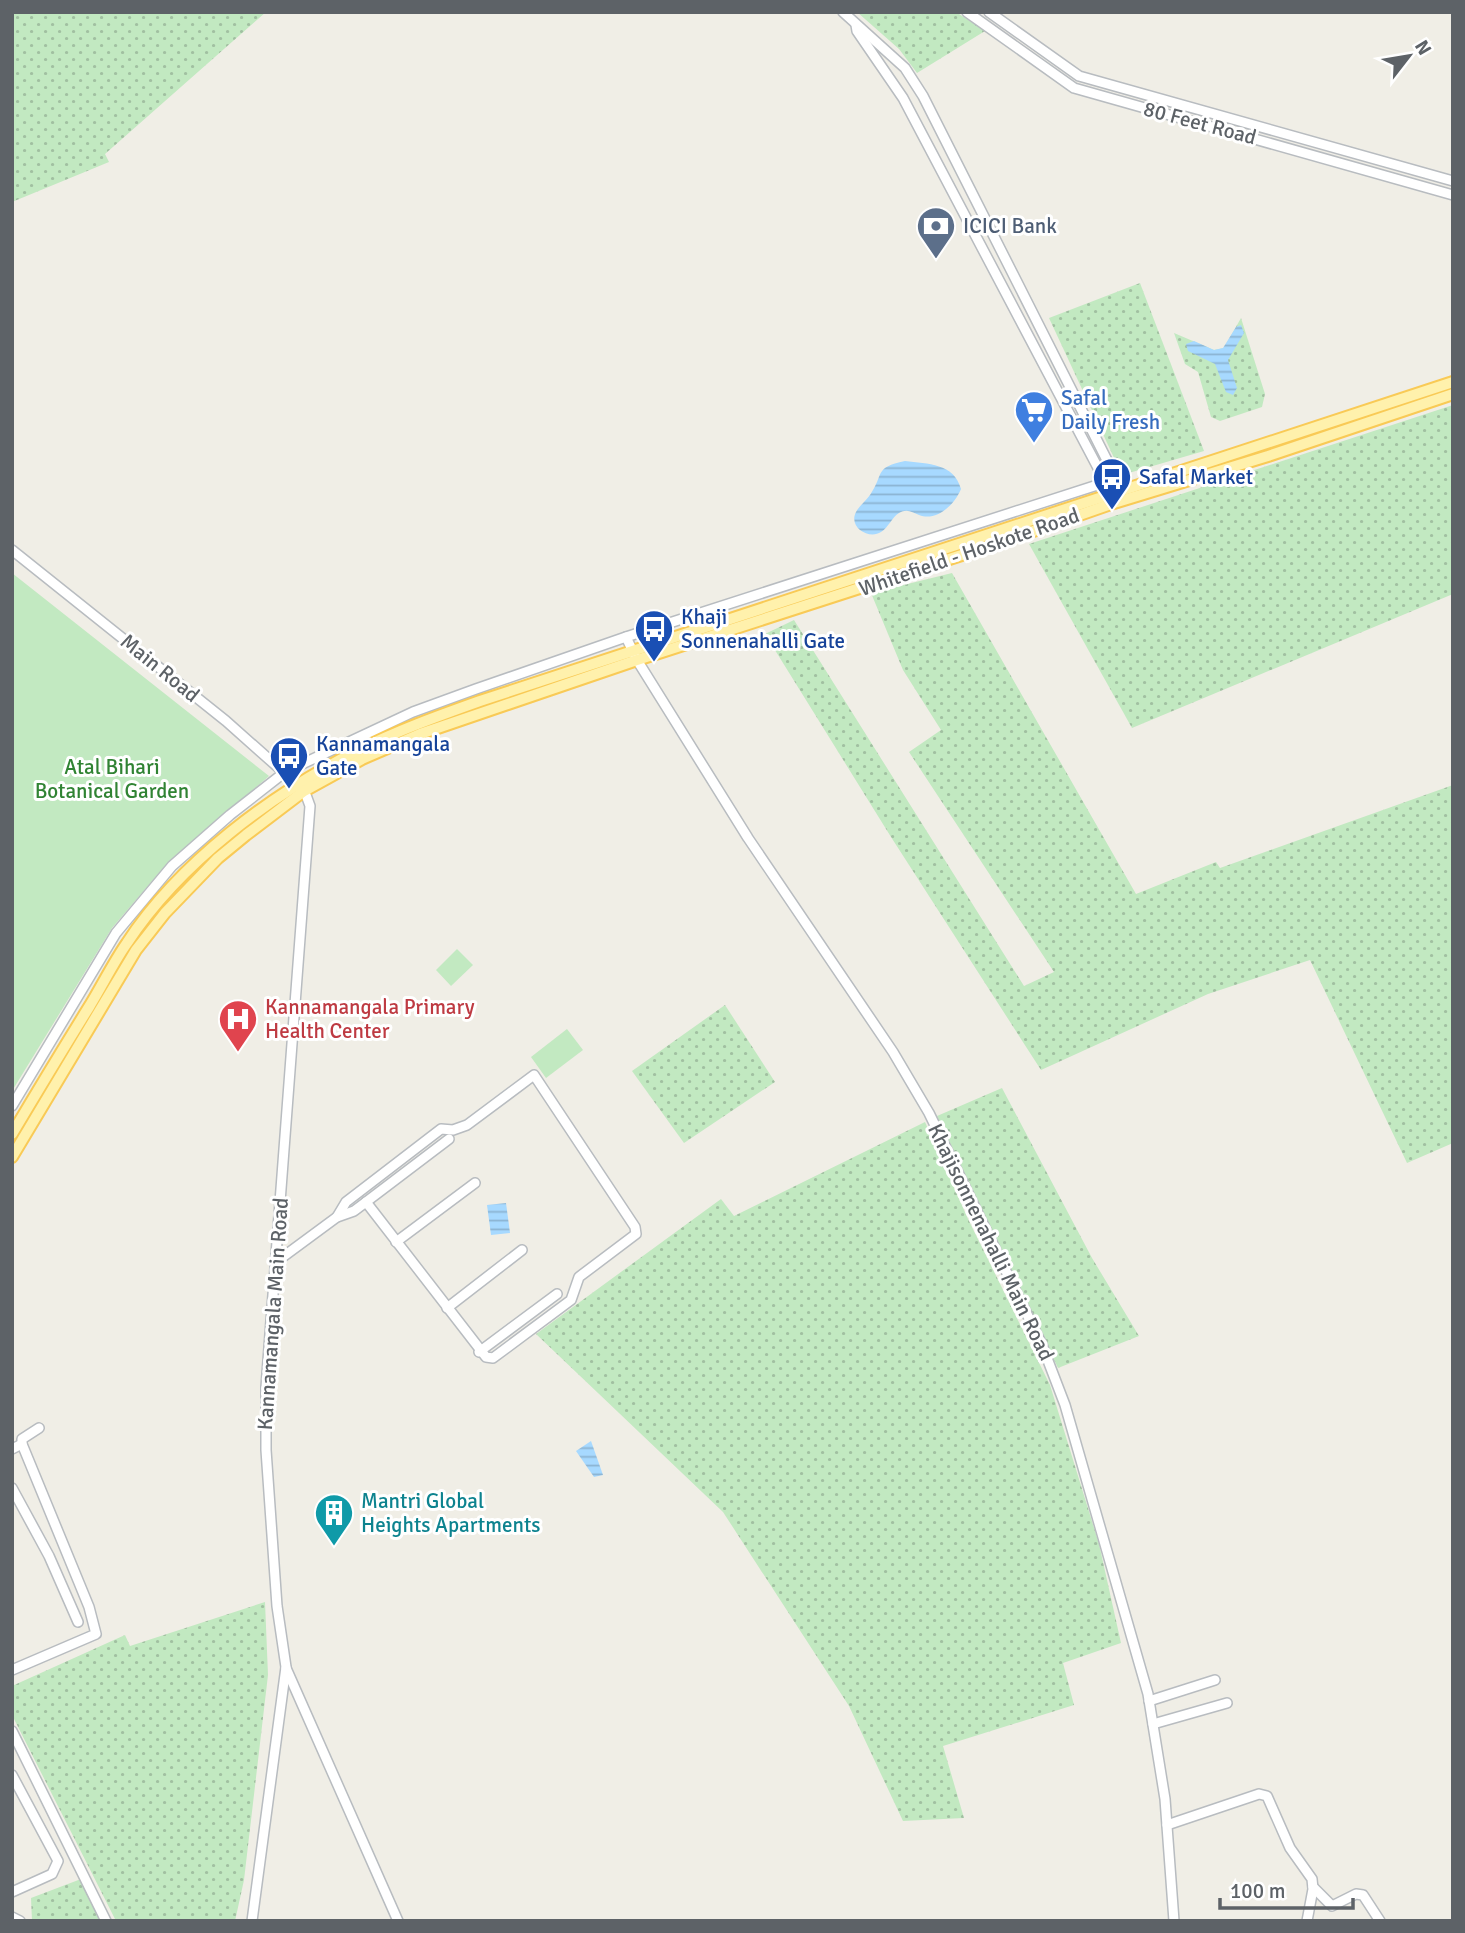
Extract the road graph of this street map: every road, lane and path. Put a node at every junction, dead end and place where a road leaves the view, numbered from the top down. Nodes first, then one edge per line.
1 (843, 12) edge
2 (967, 12) edge
3 (989, 12) edge
4 (856, 24) junction
5 (1453, 181) edge
6 (1453, 195) edge
7 (1453, 382) edge
8 (1453, 394) edge
9 (1084, 414) junction
10 (1073, 421) junction
11 (1116, 479) junction
12 (1105, 482) junction
13 (1118, 496) junction
14 (12, 550) edge
15 (626, 637) junction
16 (635, 655) junction
17 (285, 772) junction
18 (301, 788) junction
19 (12, 1106) edge
20 (12, 1135) edge
21 (449, 1139) dead end
22 (12, 1157) edge
23 (475, 1183) dead end
24 (366, 1202) junction
25 (337, 1217) junction
26 (396, 1242) junction
27 (522, 1250) dead end
28 (276, 1262) junction
29 (557, 1294) dead end
30 (447, 1308) junction
31 (479, 1352) junction
32 (39, 1428) dead end
33 (22, 1444) junction
34 (12, 1449) edge
35 (12, 1488) edge
36 (78, 1622) dead end
37 (286, 1667) junction
38 (12, 1670) edge
39 (1215, 1680) dead end
40 (1149, 1701) junction
41 (1227, 1703) dead end
42 (1153, 1724) junction
43 (12, 1731) edge
44 (12, 1775) edge
45 (1167, 1825) junction
46 (1313, 1887) junction
47 (12, 1892) edge
48 (12, 1917) edge
49 (20, 1921) edge
50 (106, 1921) edge
51 (252, 1921) edge
52 (398, 1921) edge
53 (1174, 1921) edge
54 (1307, 1921) edge
55 (1380, 1921) edge

1 - 4 street
2 - 6 street, 80 Feet Road
3 - 5 street, 80 Feet Road
4 - 9 street
4 - 10 street
7 - 13 main road, Whitefield - Hoskote Road
8 - 13 main road, Whitefield - Hoskote Road
9 - 10 street
9 - 11 street
10 - 12 street
11 - 12 street
11 - 13 street
12 - 13 street
12 - 15 street
13 - 16 main road, Whitefield - Hoskote Road
14 - 17 street, Main Road
15 - 16 street, Khajisonnenahalli Main Road
15 - 17 street
16 - 18 main road, Whitefield - Hoskote Road
16 - 40 street, Khajisonnenahalli Main Road
17 - 18 street, Main Road
17 - 19 street
18 - 20 main road, Whitefield - Hoskote Road
18 - 22 main road, Whitefield - Hoskote Road
18 - 28 street, Kannamangala Main Road
21 - 24 street
23 - 26 street
24 - 25 street
24 - 26 street
25 - 28 street
25 - 31 street
26 - 30 street
27 - 30 street
28 - 37 street, Kannamangala Main Road
29 - 31 street
30 - 31 street
32 - 33 street
33 - 34 street
33 - 38 street
35 - 36 street
37 - 51 street, Kannamangala Main Road
37 - 52 street
39 - 40 street
40 - 42 street, Khajisonnenahalli Main Road
41 - 42 street
42 - 45 street, Khajisonnenahalli Main Road
43 - 50 street
44 - 47 street
45 - 46 street
45 - 53 street, Khajisonnenahalli Main Road
46 - 54 street
46 - 55 street
48 - 49 street

